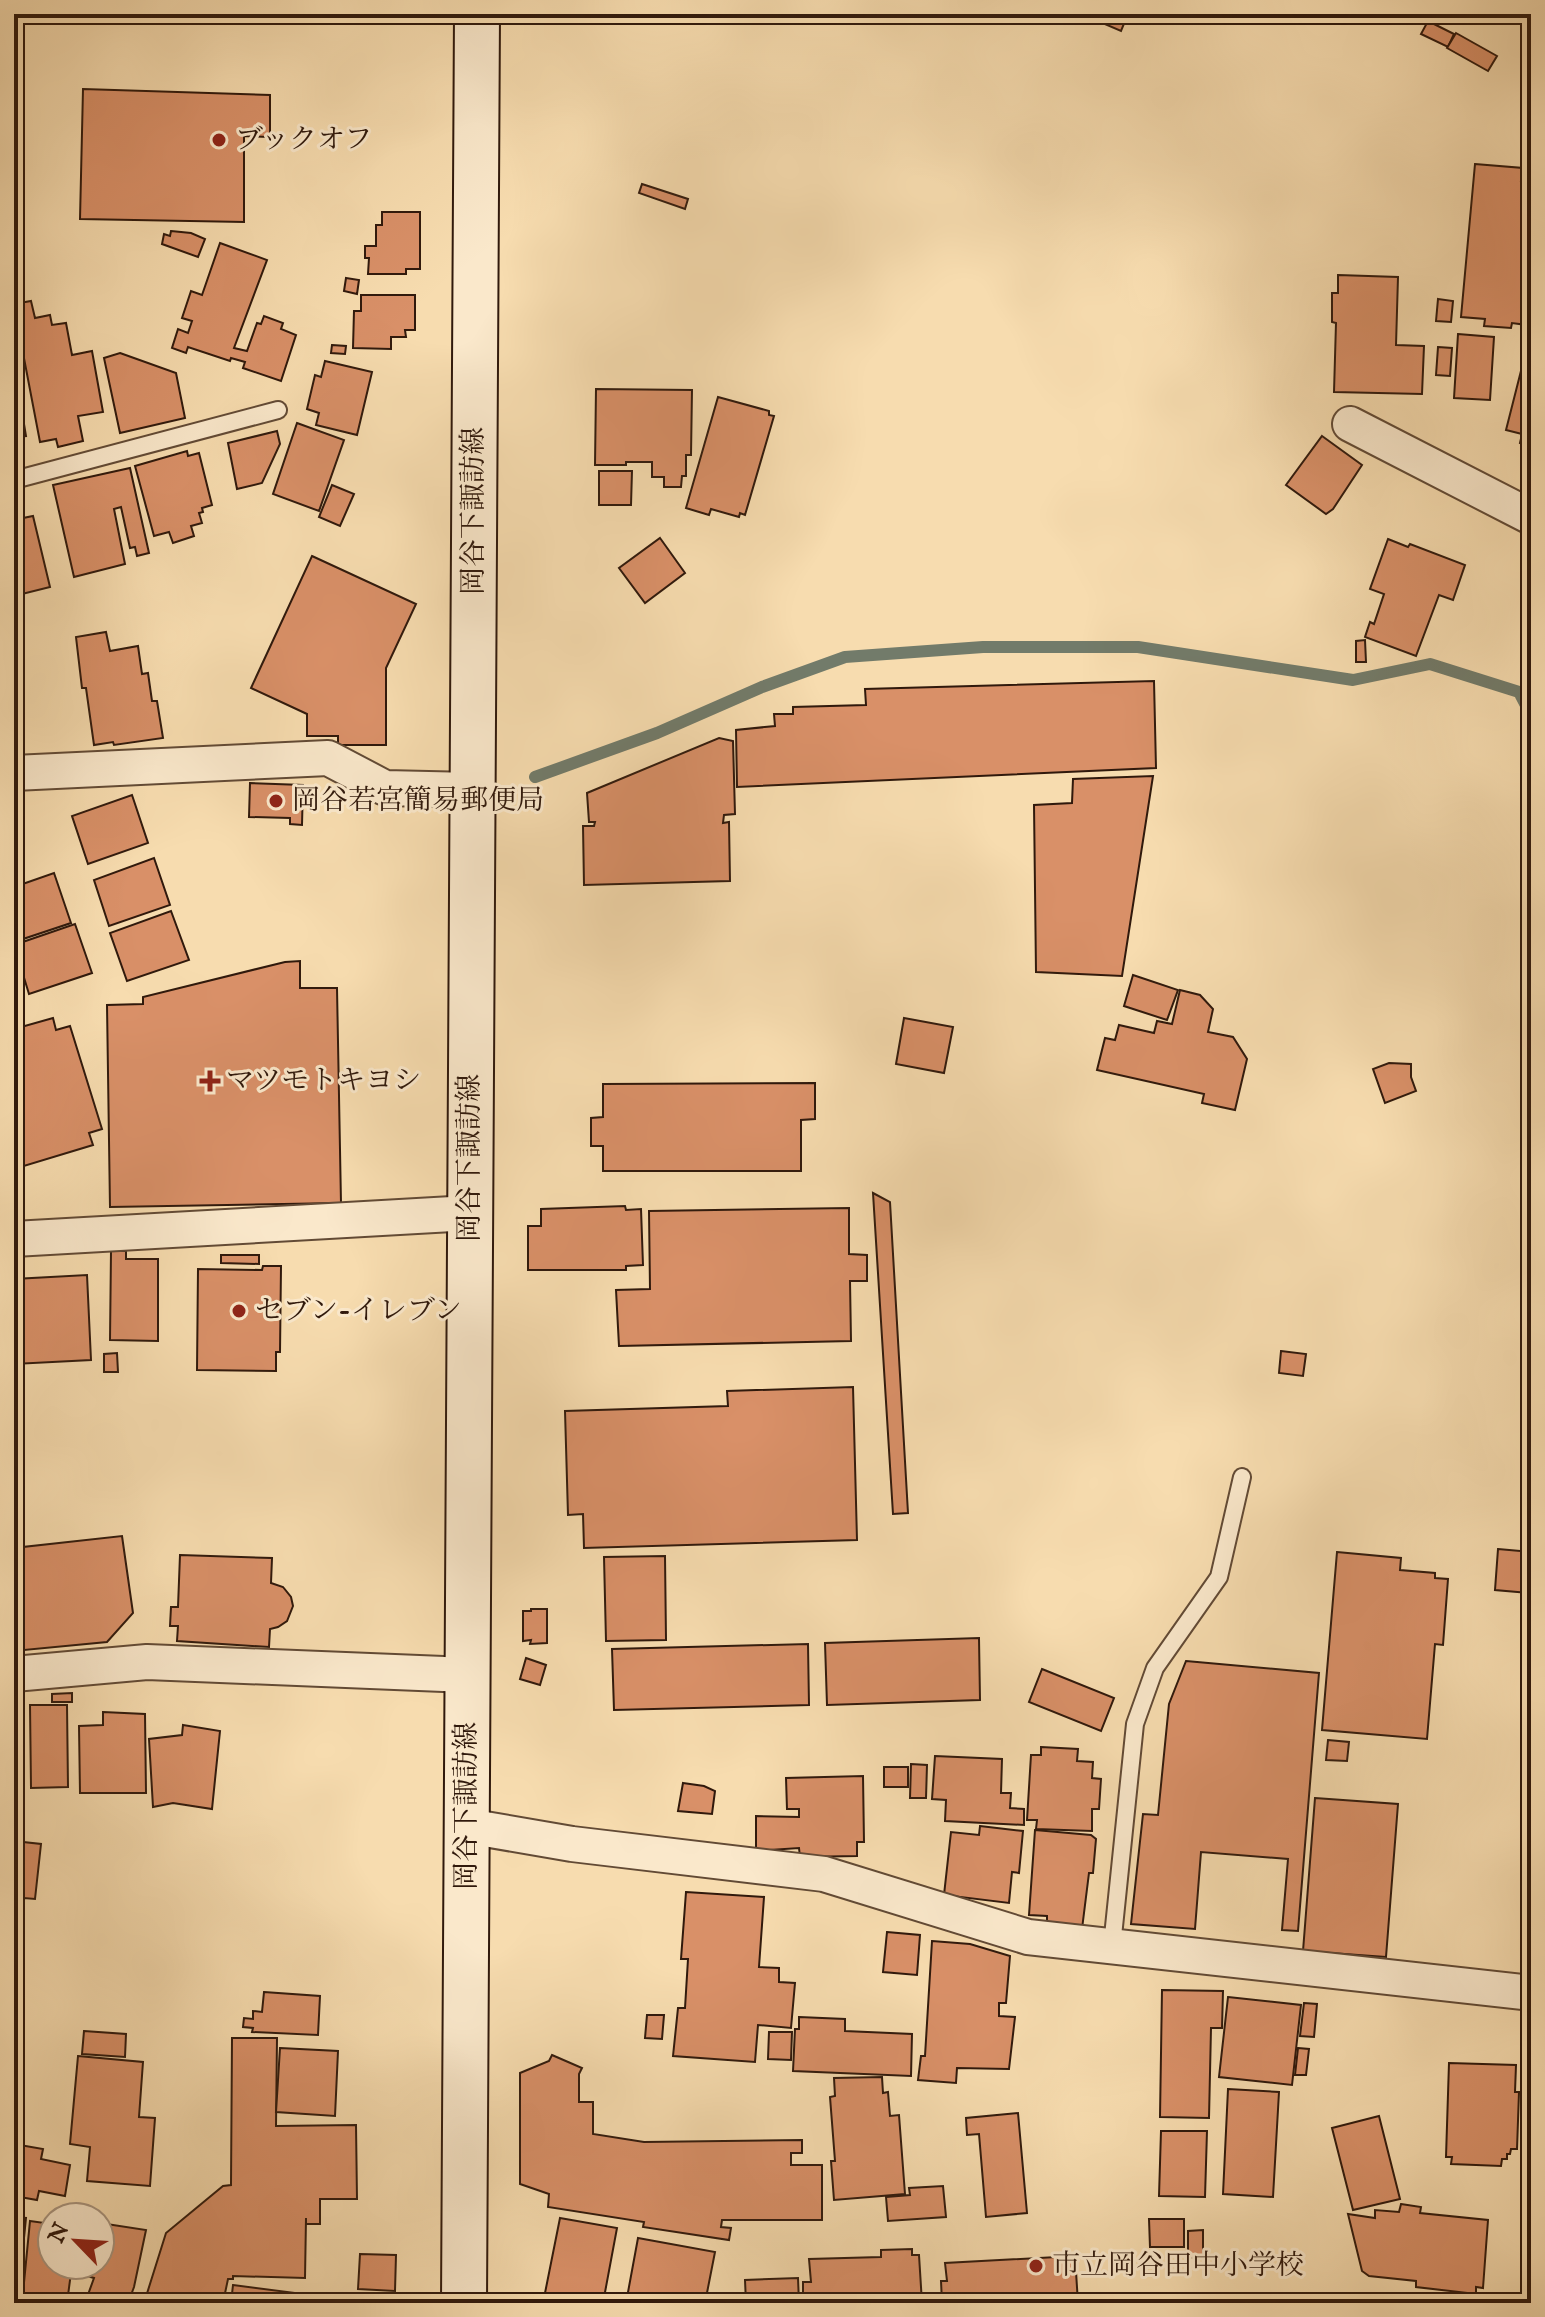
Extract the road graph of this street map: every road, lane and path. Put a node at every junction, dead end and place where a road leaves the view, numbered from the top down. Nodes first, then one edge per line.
1 (477, 14) edge
2 (278, 410) dead end
3 (1350, 424) dead end
4 (14, 480) edge
5 (1531, 517) edge
6 (14, 773) edge
7 (472, 790) junction
8 (470, 1213) junction
9 (14, 1239) edge
10 (1242, 1477) dead end
11 (14, 1674) edge
12 (468, 1675) junction
13 (467, 1826) junction
14 (1112, 1946) junction
15 (1531, 1993) edge
16 (464, 2303) edge

1 - 7 main road, 岡谷下諏訪線
2 - 4 lane
3 - 5 street
6 - 7 street
7 - 8 main road, 岡谷下諏訪線
8 - 9 street
8 - 12 main road, 岡谷下諏訪線
10 - 14 lane
11 - 12 street
12 - 13 main road, 岡谷下諏訪線
13 - 14 street
13 - 16 main road, 岡谷下諏訪線
14 - 15 street

